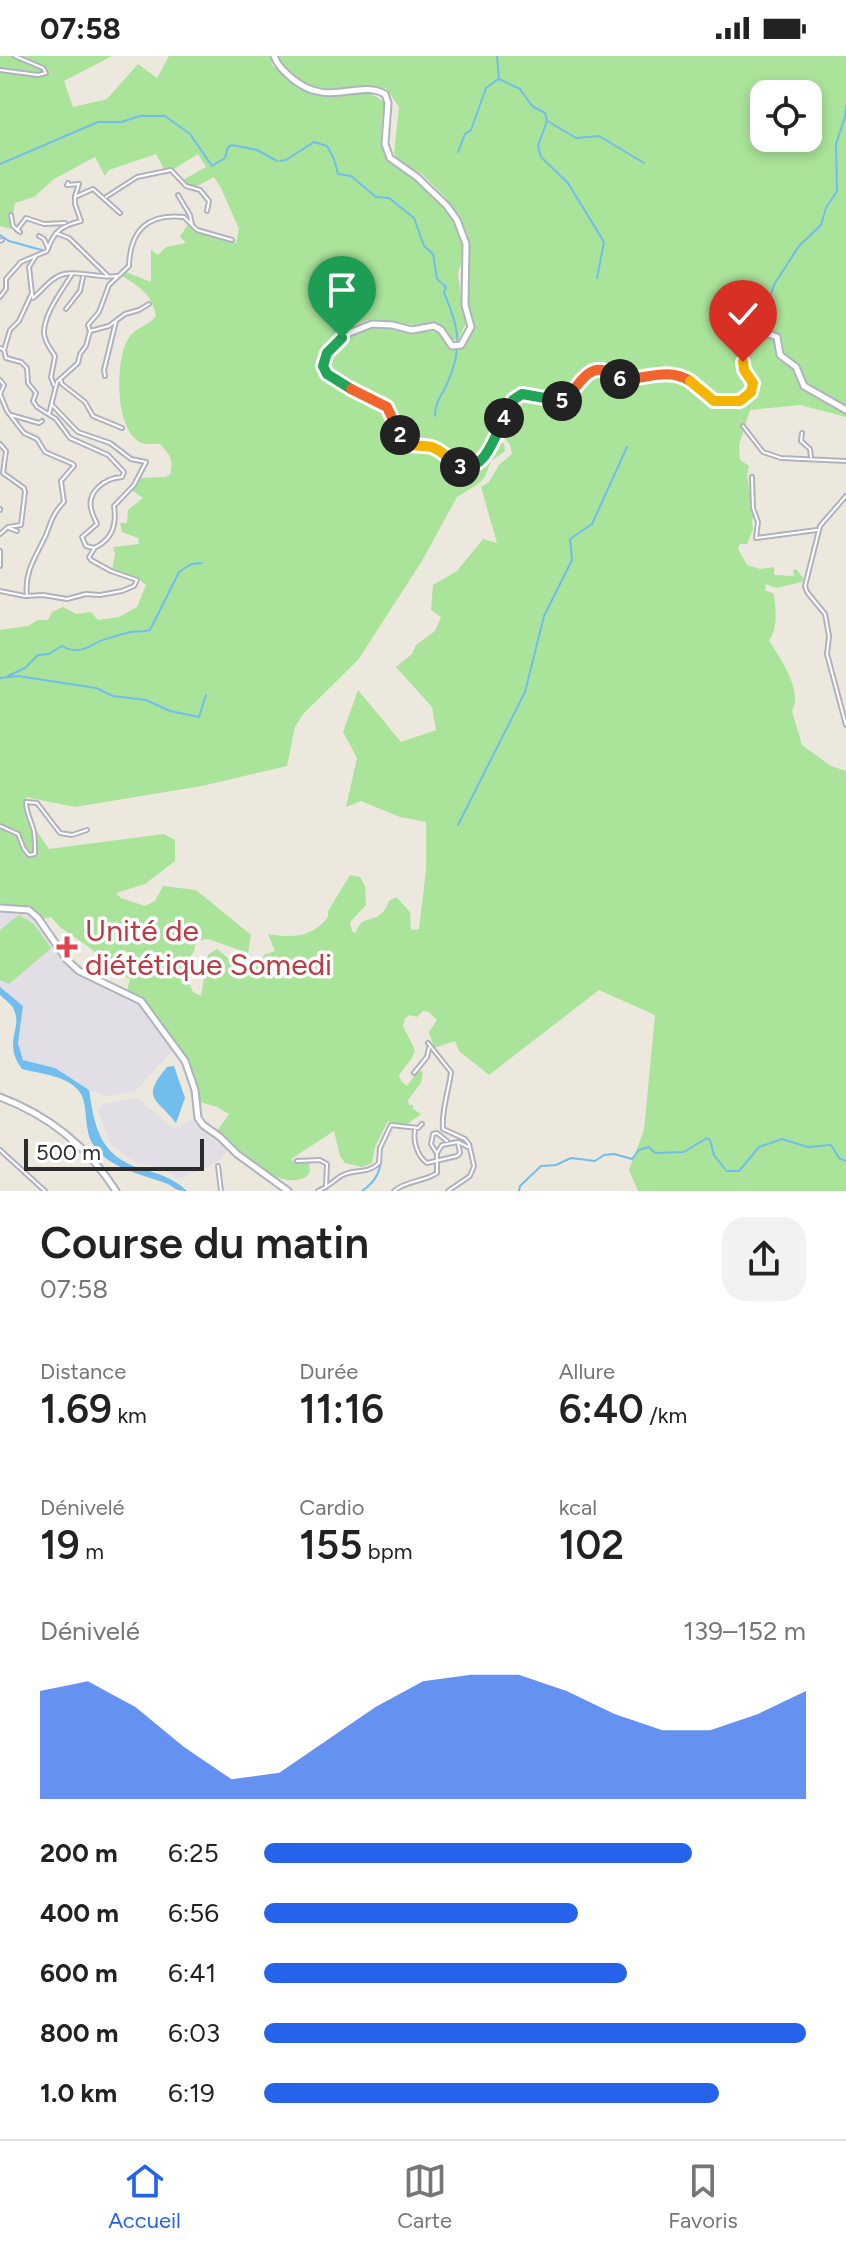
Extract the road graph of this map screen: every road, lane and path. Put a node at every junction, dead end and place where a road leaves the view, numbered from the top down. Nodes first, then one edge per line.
1 (15, 56) edge
2 (274, 56) edge
3 (0, 70) edge
4 (68, 183) dead end
5 (178, 195) dead end
6 (75, 197) junction
7 (105, 198) junction
8 (207, 211) dead end
9 (120, 213) dead end
10 (11, 215) dead end
11 (66, 224) junction
12 (191, 226) junction
13 (55, 233) junction
14 (39, 236) dead end
15 (232, 240) dead end
16 (48, 249) junction
17 (37, 255) junction
18 (72, 274) junction
19 (83, 276) junction
20 (118, 276) junction
21 (109, 277) junction
22 (32, 293) junction
23 (0, 297) edge
24 (149, 304) dead end
25 (66, 309) dead end
26 (117, 320) junction
27 (90, 331) junction
28 (2, 349) edge
29 (105, 376) dead end
30 (60, 378) junction
31 (0, 380) edge
32 (56, 388) junction
33 (51, 404) junction
34 (846, 410) edge
35 (10, 414) junction
36 (49, 414) junction
37 (42, 421) dead end
38 (743, 426) dead end
39 (122, 428) dead end
40 (802, 433) dead end
41 (0, 444) edge
42 (812, 458) junction
43 (846, 461) edge
44 (752, 477) dead end
45 (846, 496) edge
46 (8, 527) junction
47 (819, 530) junction
48 (17, 531) dead end
49 (0, 534) edge
50 (94, 548) junction
51 (0, 551) edge
52 (0, 566) edge
53 (0, 591) edge
54 (27, 596) junction
55 (846, 725) edge
56 (0, 826) edge
57 (87, 830) dead end
58 (0, 908) edge
59 (414, 1073) dead end
60 (0, 1097) edge
61 (422, 1124) dead end
62 (415, 1130) dead end
63 (448, 1142) junction
64 (458, 1142) junction
65 (470, 1148) junction
66 (0, 1150) edge
67 (437, 1153) junction
68 (297, 1161) dead end
69 (439, 1162) junction
70 (218, 1166) dead end
71 (326, 1188) junction
72 (45, 1191) edge
73 (116, 1191) edge
74 (221, 1191) edge
75 (288, 1191) edge
76 (318, 1191) edge
77 (394, 1191) edge
78 (448, 1191) edge

1 - 3 street
2 - 34 street
4 - 6 street
5 - 12 street
6 - 7 street
6 - 11 street
7 - 8 street
7 - 9 street
10 - 11 street
11 - 13 street
12 - 15 street
12 - 20 street
13 - 16 street
13 - 21 street
14 - 16 street
16 - 17 street
17 - 22 street
17 - 23 street
18 - 19 street
18 - 22 street
18 - 32 street
19 - 21 street
19 - 25 street
20 - 21 street
20 - 27 street
22 - 28 street
24 - 26 street
26 - 27 street
26 - 29 street
27 - 30 street
28 - 36 street
30 - 32 street
30 - 39 street
31 - 35 street
32 - 33 street
33 - 36 street
33 - 50 street
35 - 37 street
35 - 54 street
36 - 50 street
38 - 42 street
40 - 42 street
41 - 46 street
42 - 43 street
44 - 47 street
45 - 47 street
46 - 48 street
46 - 49 street
47 - 55 street
50 - 54 street
51 - 52 street
53 - 54 street
56 - 57 street
58 - 75 street
59 - 65 street
60 - 73 street
61 - 71 street
62 - 69 street
63 - 64 street
63 - 67 street
63 - 67 street
64 - 65 street
64 - 69 street
65 - 78 street
66 - 72 street
67 - 69 street
68 - 71 street
69 - 77 street
70 - 74 street
71 - 76 street

